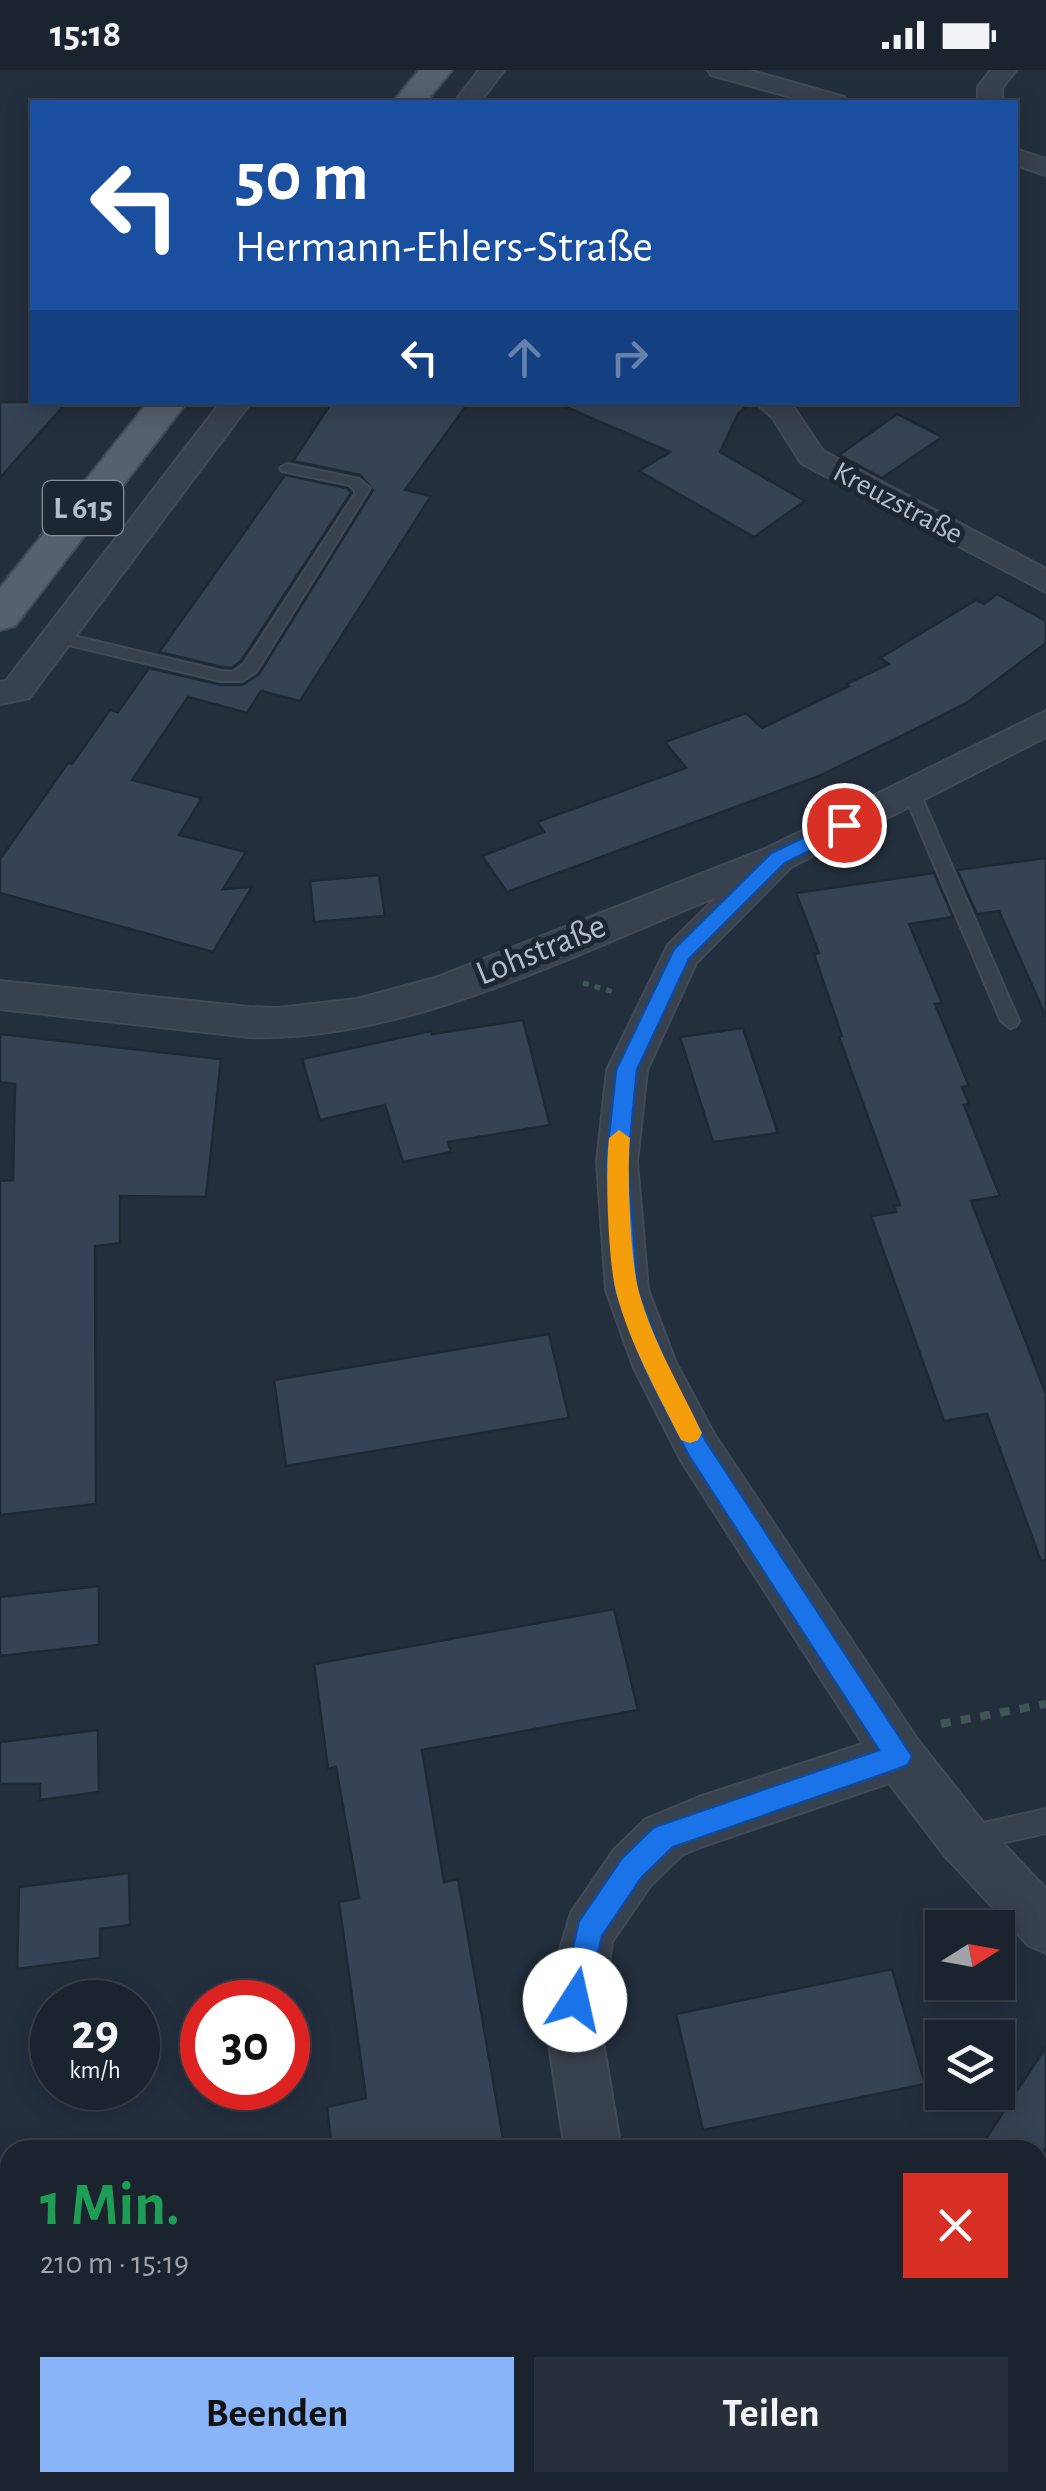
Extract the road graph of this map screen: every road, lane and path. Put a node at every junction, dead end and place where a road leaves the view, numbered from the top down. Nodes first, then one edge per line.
1 (436, 70) edge
2 (492, 70) edge
3 (720, 70) edge
4 (1004, 70) edge
5 (411, 100) edge
6 (469, 100) edge
7 (828, 100) edge
8 (990, 100) edge
9 (166, 405) edge
10 (235, 405) edge
11 (774, 405) edge
12 (288, 468) dead end
13 (1046, 582) edge
14 (0, 616) edge
15 (58, 637) junction
16 (0, 693) edge
17 (1046, 723) edge
18 (911, 791) junction
19 (778, 858) junction
20 (0, 995) edge
21 (1010, 1021) dead end
22 (1046, 1704) edge
23 (892, 1745) junction
24 (1046, 1822) edge
25 (964, 1840) junction
26 (1046, 1927) edge
27 (590, 2140) edge

1 - 5 main road
2 - 6 street
3 - 7 street
4 - 8 street
9 - 14 main road, L 615
10 - 15 street
11 - 13 street, Kreuzstraße
12 - 15 lane
15 - 16 street
17 - 18 street, Lohstraße
18 - 19 street, Lohstraße
18 - 21 lane
19 - 20 street, Lohstraße
19 - 23 street
22 - 23 path
23 - 25 street
23 - 27 street
24 - 25 lane
25 - 26 street

